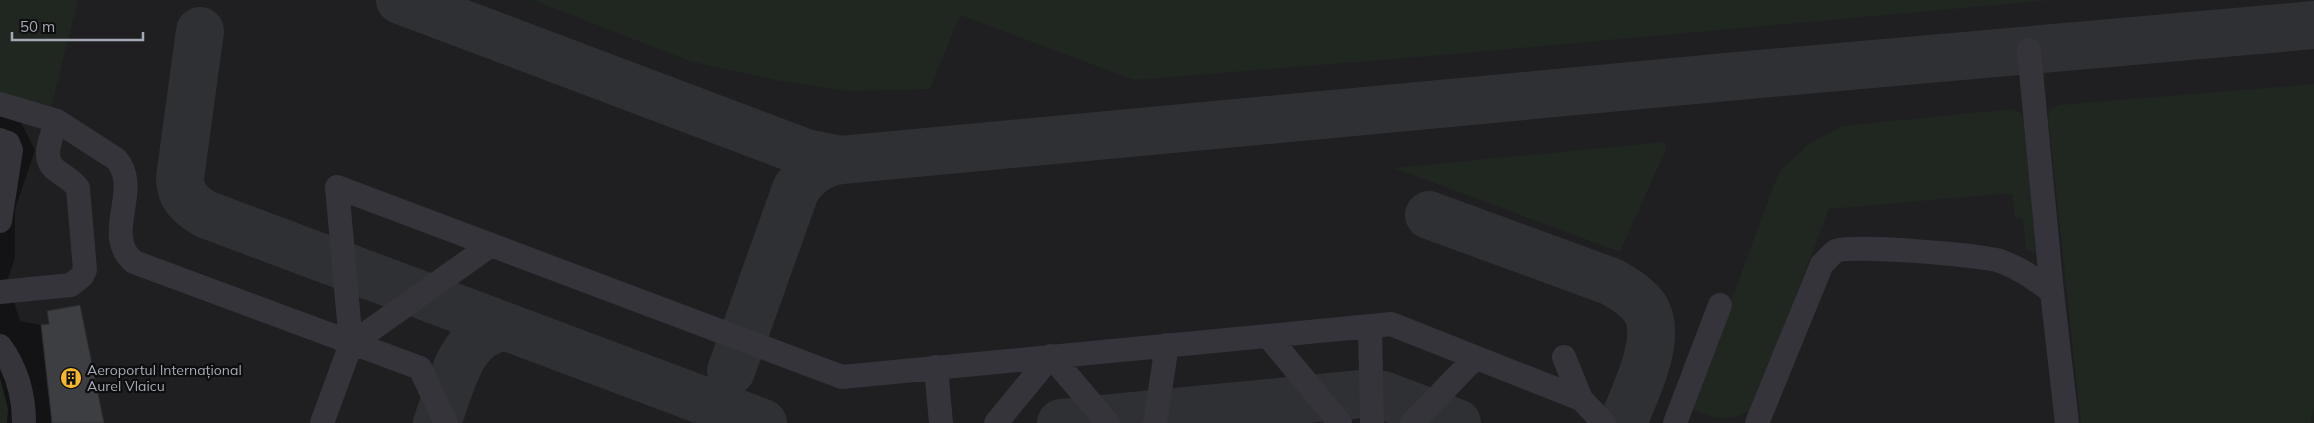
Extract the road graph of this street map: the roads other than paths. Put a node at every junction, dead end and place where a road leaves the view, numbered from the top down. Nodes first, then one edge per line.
1 (2029, 50) dead end
2 (0, 104) edge
3 (57, 121) junction
4 (0, 140) edge
5 (1, 209) edge
6 (491, 245) junction
7 (0, 292) edge
8 (2052, 292) junction
9 (1720, 305) dead end
10 (1370, 326) junction
11 (1268, 336) junction
12 (351, 344) junction
13 (1167, 345) junction
14 (0, 346) edge
15 (1052, 356) junction
16 (1564, 357) dead end
17 (1475, 358) junction
18 (936, 367) junction
19 (1581, 399) junction
20 (24, 423) edge
21 (322, 423) edge
22 (446, 423) edge
23 (941, 423) edge
24 (996, 423) edge
25 (1108, 423) edge
26 (1155, 423) edge
27 (1340, 423) edge
28 (1372, 423) edge
29 (1412, 423) edge
30 (1604, 423) edge
31 (1675, 423) edge
32 (1757, 423) edge
33 (2066, 423) edge

1 - 8 street
2 - 3 street
3 - 7 street
3 - 12 street
4 - 5 street
6 - 12 street
6 - 12 street
6 - 18 street
8 - 32 street
8 - 33 street
9 - 31 street
10 - 11 street
10 - 17 street
10 - 28 street
11 - 13 street
11 - 27 street
12 - 21 street
12 - 22 street
13 - 15 street
13 - 26 street
14 - 20 street
15 - 18 street
15 - 24 street
15 - 25 street
16 - 19 street
17 - 19 street
17 - 29 street
18 - 23 street
19 - 30 street

